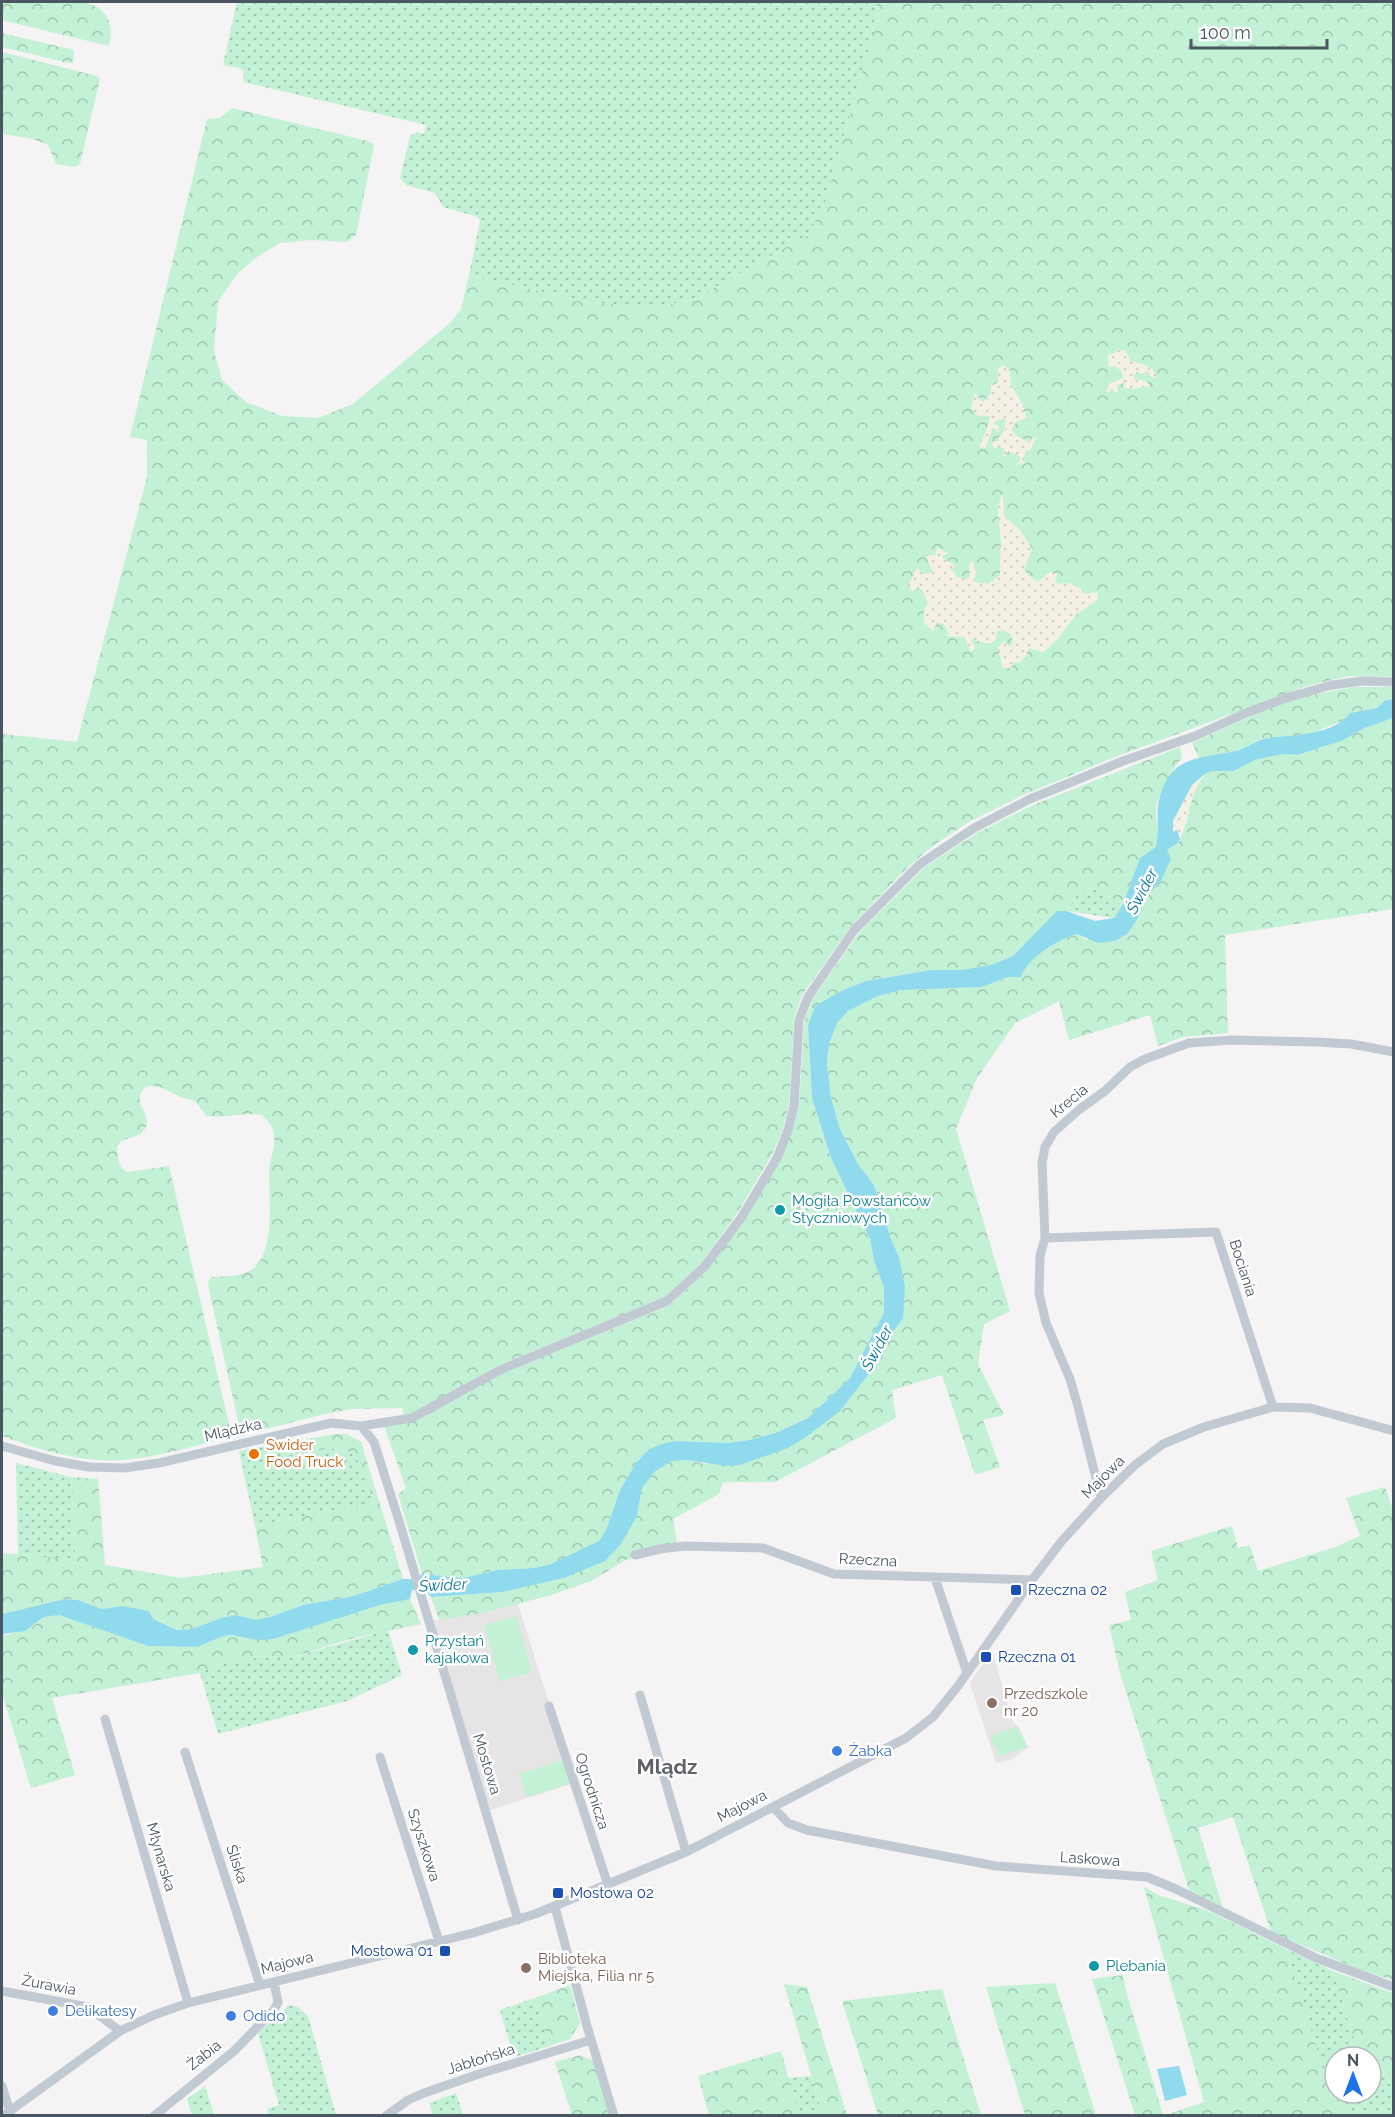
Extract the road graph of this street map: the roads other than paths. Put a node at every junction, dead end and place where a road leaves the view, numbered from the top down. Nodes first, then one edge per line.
1 (1394, 682) edge
2 (1394, 1052) edge
3 (1046, 1238) junction
4 (1273, 1407) junction
5 (361, 1426) junction
6 (1394, 1431) edge
7 (2, 1446) edge
8 (1101, 1498) junction
9 (635, 1556) dead end
10 (935, 1578) junction
11 (1032, 1580) junction
12 (967, 1673) junction
13 (640, 1695) dead end
14 (549, 1706) dead end
15 (105, 1719) dead end
16 (186, 1752) dead end
17 (380, 1757) dead end
18 (773, 1807) junction
19 (686, 1851) junction
20 (608, 1885) junction
21 (555, 1907) junction
22 (518, 1920) junction
23 (439, 1941) junction
24 (274, 1982) junction
25 (260, 1985) junction
26 (1394, 1987) edge
27 (2, 1991) edge
28 (188, 2003) junction
29 (120, 2031) junction
30 (591, 2040) junction
31 (2, 2086) edge
32 (8, 2114) edge
33 (154, 2115) edge
34 (386, 2115) edge
35 (614, 2115) edge

1 - 5 street, Mlądzka
2 - 3 street, Krecia
3 - 4 street, Bociania
3 - 8 street, Krecia
4 - 6 street, Majowa
4 - 8 street, Majowa
5 - 7 street, Mlądzka
5 - 22 street, Mostowa
8 - 11 street, Majowa
9 - 10 street, Rzeczna
10 - 11 street, Rzeczna
10 - 12 street
11 - 12 street, Majowa
12 - 18 street, Majowa
13 - 19 street
14 - 20 street, Ogrodnicza
15 - 28 street, Młynarska
16 - 25 street, Śliska
17 - 23 street, Szyszkowa
18 - 19 street, Majowa
18 - 26 street, Laskowa
19 - 20 street, Majowa
20 - 21 street, Majowa
21 - 22 street, Majowa
21 - 30 street
22 - 23 street, Majowa
23 - 24 street, Majowa
24 - 25 street, Majowa
24 - 33 street, Żabia
25 - 28 street, Majowa
27 - 29 street, Żurawia
28 - 29 street, Majowa
29 - 32 street, Majowa
30 - 34 street, Jabłońska
30 - 35 street
31 - 32 street

